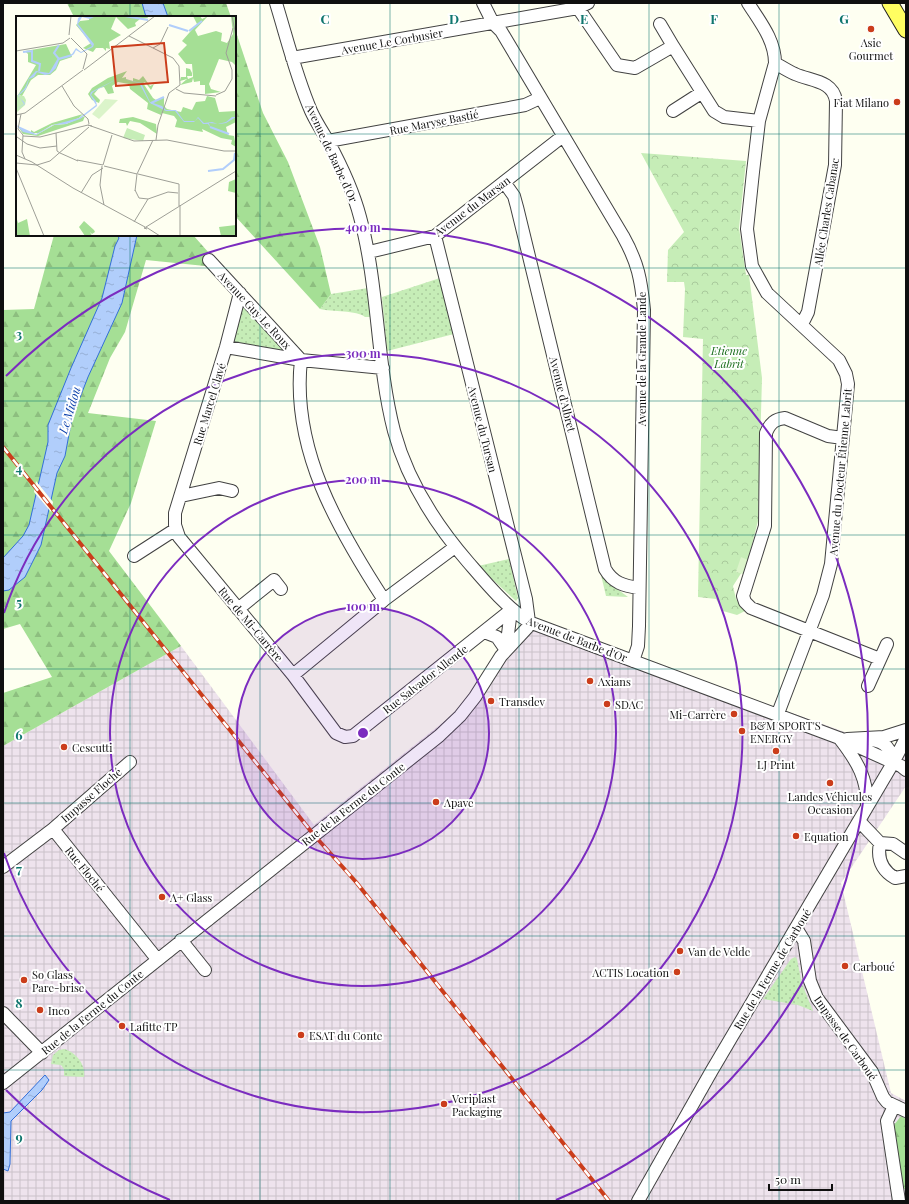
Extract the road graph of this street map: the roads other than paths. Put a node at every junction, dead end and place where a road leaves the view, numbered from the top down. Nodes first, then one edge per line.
1 (276, 3) edge
2 (483, 3) edge
3 (748, 3) edge
4 (890, 3) edge
5 (583, 6) edge
6 (493, 23) junction
7 (660, 24) dead end
8 (906, 30) edge
9 (673, 46) junction
10 (292, 58) junction
11 (775, 64) junction
12 (702, 93) junction
13 (540, 98) junction
14 (673, 111) dead end
15 (760, 121) junction
16 (563, 136) junction
17 (328, 141) junction
18 (504, 182) junction
19 (435, 236) junction
20 (369, 252) junction
21 (210, 260) dead end
22 (240, 293) junction
23 (802, 324) junction
24 (226, 347) junction
25 (301, 360) junction
26 (383, 368) junction
27 (843, 438) junction
28 (232, 491) dead end
29 (181, 496) junction
30 (175, 513) joint
31 (176, 529) junction
32 (455, 548) junction
33 (134, 556) dead end
34 (639, 588) junction
35 (281, 590) dead end
36 (384, 600) junction
37 (238, 610) junction
38 (511, 610) junction
39 (529, 622) junction
40 (547, 629) junction
41 (809, 630) junction
42 (484, 632) junction
43 (515, 640) junction
44 (887, 644) dead end
45 (506, 650) junction
46 (880, 659) junction
47 (633, 660) junction
48 (293, 675) junction
49 (868, 686) dead end
50 (777, 716) junction
51 (906, 730) edge
52 (336, 733) joint
53 (839, 738) junction
54 (906, 738) edge
55 (868, 739) junction
56 (130, 762) dead end
57 (894, 763) junction
58 (906, 770) edge
59 (867, 807) junction
60 (859, 821) junction
61 (53, 829) junction
62 (880, 843) junction
63 (906, 853) edge
64 (3, 867) edge
65 (906, 876) edge
66 (796, 928) junction
67 (181, 940) junction
68 (788, 942) junction
69 (806, 956) junction
70 (157, 959) junction
71 (205, 970) dead end
72 (3, 1013) edge
73 (42, 1053) junction
74 (3, 1083) edge
75 (883, 1097) junction
76 (894, 1106) junction
77 (906, 1112) edge
78 (888, 1121) junction
79 (644, 1198) edge
80 (899, 1201) edge

1 - 10 street, Avenue de Barbe d'Or
2 - 6 street, Avenue de la Grande Lande
3 - 11 street, Avenue du Docteur Étienne Labrit
4 - 8 main road
5 - 6 street, Avenue Le Corbusier
5 - 9 street
6 - 10 street, Avenue Le Corbusier
6 - 13 street, Avenue de la Grande Lande
7 - 9 street
9 - 12 street
10 - 17 street, Avenue de Barbe d'Or
11 - 15 street, Avenue du Docteur Étienne Labrit
11 - 23 street, Allée Charles Cabanac
12 - 14 street
12 - 15 street
13 - 16 street, Avenue de la Grande Lande
13 - 17 street, Rue Maryse Bastié
15 - 23 street, Avenue du Docteur Étienne Labrit
16 - 18 street, Avenue du Marsan
16 - 34 street, Avenue de la Grande Lande
17 - 20 street, Avenue de Barbe d'Or
18 - 19 street, Avenue du Marsan
18 - 34 street, Avenue d'Albret
19 - 20 street, Avenue du Marsan
19 - 39 street, Avenue du Tursan
20 - 26 street, Avenue de Barbe d'Or
21 - 22 street, Avenue Guy Le Roux
22 - 24 street, Rue Marcel Clavé
22 - 25 street, Avenue Guy Le Roux
23 - 27 street, Avenue du Docteur Étienne Labrit
24 - 25 street, Avenue Guy Le Roux
24 - 29 street, Rue Marcel Clavé
25 - 26 street, Avenue Guy Le Roux
25 - 36 street
26 - 32 street, Avenue de Barbe d'Or
27 - 41 street, Avenue du Docteur Étienne Labrit
27 - 41 street
28 - 29 street
29 - 30 street, Rue Marcel Clavé
30 - 31 street, Rue de Mi-Carrère
31 - 33 street
31 - 37 street, Rue de Mi-Carrère
32 - 36 street
32 - 38 street, Avenue de Barbe d'Or
34 - 47 street, Avenue de la Grande Lande
35 - 37 street
36 - 48 street
37 - 48 street, Rue de Mi-Carrère
38 - 39 street, Avenue de Barbe d'Or
38 - 42 street, Rue Salvador Allende
38 - 45 street, Rue de la Ferme du Conte
39 - 40 street, Avenue de Barbe d'Or
39 - 43 street, Rue de la Ferme du Conte
40 - 43 street, Rue de la Ferme du Conte
40 - 47 street, Avenue de Barbe d'Or
41 - 46 street
41 - 50 street, Avenue du Docteur Étienne Labrit
42 - 45 street
42 - 52 street, Rue Salvador Allende
43 - 45 street, Rue de la Ferme du Conte
44 - 46 street
45 - 67 street, Rue de la Ferme du Conte
46 - 49 street
47 - 50 street, Avenue de Barbe d'Or
48 - 52 street, Rue de Mi-Carrère
50 - 53 street, Avenue de Barbe d'Or
51 - 55 street, Avenue de Barbe d'Or
53 - 55 street, Avenue de Barbe d'Or
53 - 57 street, Avenue de Barbe d'Or
53 - 59 street
54 - 57 street, Rue de la Ferme de Carboué
55 - 57 street, Avenue de Barbe d'Or
56 - 61 street, Impasse Floché
57 - 58 street
57 - 59 street, Rue de la Ferme de Carboué
59 - 60 street, Rue de la Ferme de Carboué
60 - 62 street
60 - 66 street, Rue de la Ferme de Carboué
61 - 64 street
61 - 70 street, Rue Floché
62 - 63 street
62 - 65 street
66 - 68 street, Rue de la Ferme de Carboué
66 - 69 street, Impasse de Carboué
67 - 70 street, Rue de la Ferme du Conte
67 - 71 street
68 - 69 street
68 - 79 street, Rue de la Ferme de Carboué
69 - 75 street, Impasse de Carboué
70 - 73 street, Rue de la Ferme du Conte
72 - 73 street
73 - 74 street, Rue de la Ferme du Conte
75 - 76 street, Impasse de Carboué
75 - 78 street, Impasse de Carboué
76 - 77 street
76 - 78 street, Impasse de Carboué
78 - 80 street, Impasse de Carboué

